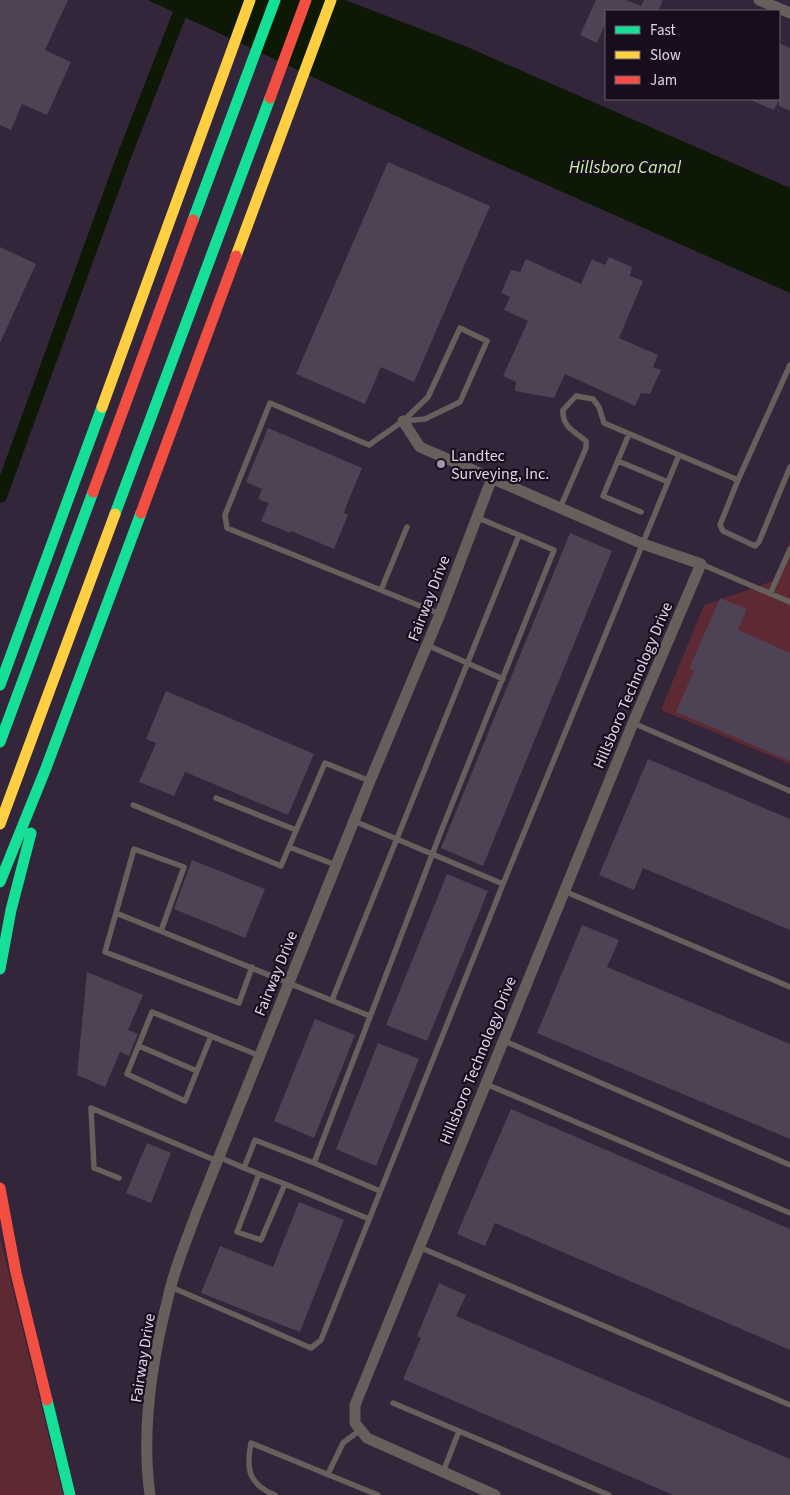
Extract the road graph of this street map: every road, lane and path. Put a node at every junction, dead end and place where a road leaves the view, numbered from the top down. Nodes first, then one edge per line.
1 (250, 0) edge
2 (275, 0) edge
3 (306, 0) edge
4 (331, 0) edge
5 (759, 0) edge
6 (790, 14) edge
7 (790, 365) edge
8 (403, 421) junction
9 (629, 434) junction
10 (679, 455) junction
11 (618, 461) junction
12 (790, 467) edge
13 (492, 478) junction
14 (738, 480) junction
15 (668, 482) junction
16 (560, 508) junction
17 (641, 512) dead end
18 (476, 517) junction
19 (407, 527) dead end
20 (519, 535) junction
21 (643, 544) junction
22 (790, 549) edge
23 (702, 564) junction
24 (381, 590) junction
25 (770, 594) junction
26 (790, 602) edge
27 (440, 614) junction
28 (23, 625) junction
29 (427, 645) junction
30 (468, 663) junction
31 (0, 665) edge
32 (503, 679) junction
33 (0, 685) edge
34 (632, 723) junction
35 (0, 742) edge
36 (46, 768) junction
37 (370, 781) junction
38 (790, 791) edge
39 (216, 798) dead end
40 (133, 805) dead end
41 (354, 821) junction
42 (0, 824) edge
43 (296, 830) junction
44 (397, 839) junction
45 (289, 847) junction
46 (432, 854) junction
47 (336, 865) junction
48 (0, 882) edge
49 (503, 884) junction
50 (564, 891) junction
51 (116, 913) junction
52 (161, 931) junction
53 (252, 967) junction
54 (0, 970) edge
55 (289, 982) junction
56 (790, 987) edge
57 (332, 1000) junction
58 (370, 1016) junction
59 (211, 1036) junction
60 (502, 1040) junction
61 (139, 1046) junction
62 (260, 1056) junction
63 (197, 1071) junction
64 (484, 1083) junction
65 (218, 1159) junction
66 (314, 1163) junction
67 (790, 1165) edge
68 (244, 1168) junction
69 (259, 1174) junction
70 (118, 1178) dead end
71 (284, 1184) junction
72 (0, 1188) edge
73 (380, 1191) junction
74 (790, 1213) edge
75 (368, 1219) junction
76 (419, 1247) junction
77 (171, 1287) junction
78 (393, 1402) dead end
79 (790, 1405) edge
80 (360, 1430) junction
81 (459, 1431) junction
82 (443, 1472) junction
83 (328, 1474) junction
84 (593, 1488) junction
85 (374, 1494) edge
86 (70, 1495) edge
87 (150, 1495) edge
88 (275, 1495) edge
89 (495, 1495) edge
90 (590, 1495) edge
91 (609, 1495) edge

1 - 28 highway
2 - 35 highway
3 - 42 highway
4 - 36 highway
5 - 6 street
7 - 14 lane
8 - 8 lane
8 - 13 street
8 - 24 lane
9 - 10 lane
9 - 11 lane
9 - 16 lane
10 - 14 lane
10 - 15 lane
11 - 15 lane
11 - 17 lane
12 - 14 lane
13 - 16 street
13 - 18 street, Fairway Drive
15 - 21 lane
16 - 21 street
18 - 20 lane
18 - 27 street, Fairway Drive
19 - 24 lane
20 - 30 lane
20 - 32 lane
21 - 23 street
21 - 49 lane
22 - 25 lane
23 - 25 lane
23 - 34 street, Hillsboro Technology Drive
24 - 27 lane
25 - 26 lane
27 - 29 street, Fairway Drive
28 - 31 highway
28 - 33 highway
29 - 30 lane
29 - 37 street, Fairway Drive
30 - 32 lane
30 - 44 lane
32 - 46 lane
34 - 38 lane
34 - 50 street, Hillsboro Technology Drive
36 - 48 highway
36 - 54 highway
37 - 41 street, Fairway Drive
37 - 43 lane
39 - 43 lane
40 - 45 lane
41 - 44 lane
41 - 47 street, Fairway Drive
43 - 45 lane
44 - 46 lane
44 - 57 lane
45 - 47 lane
46 - 49 lane
46 - 58 lane
47 - 55 street, Fairway Drive
49 - 73 lane
50 - 56 lane
50 - 60 street, Hillsboro Technology Drive
51 - 52 lane
51 - 52 lane
51 - 53 lane
52 - 53 lane
53 - 55 lane
55 - 57 lane
55 - 62 street, Fairway Drive
57 - 58 lane
58 - 66 lane
59 - 61 lane
59 - 62 lane
59 - 63 lane
60 - 64 street, Hillsboro Technology Drive
60 - 67 lane
61 - 63 lane
61 - 63 lane
62 - 65 street, Fairway Drive
64 - 74 lane
64 - 76 street, Hillsboro Technology Drive
65 - 68 lane
65 - 70 lane
65 - 77 street, Fairway Drive
66 - 68 lane
66 - 73 lane
68 - 69 lane
69 - 71 lane
69 - 71 lane
71 - 75 lane
72 - 86 highway
73 - 75 lane
75 - 77 lane
76 - 79 lane
76 - 80 street, Hillsboro Technology Drive
77 - 87 street, Fairway Drive
78 - 81 lane
80 - 82 street
80 - 83 lane
81 - 82 lane
81 - 84 lane
82 - 89 street
83 - 85 lane
83 - 88 lane
84 - 90 lane
84 - 91 lane

